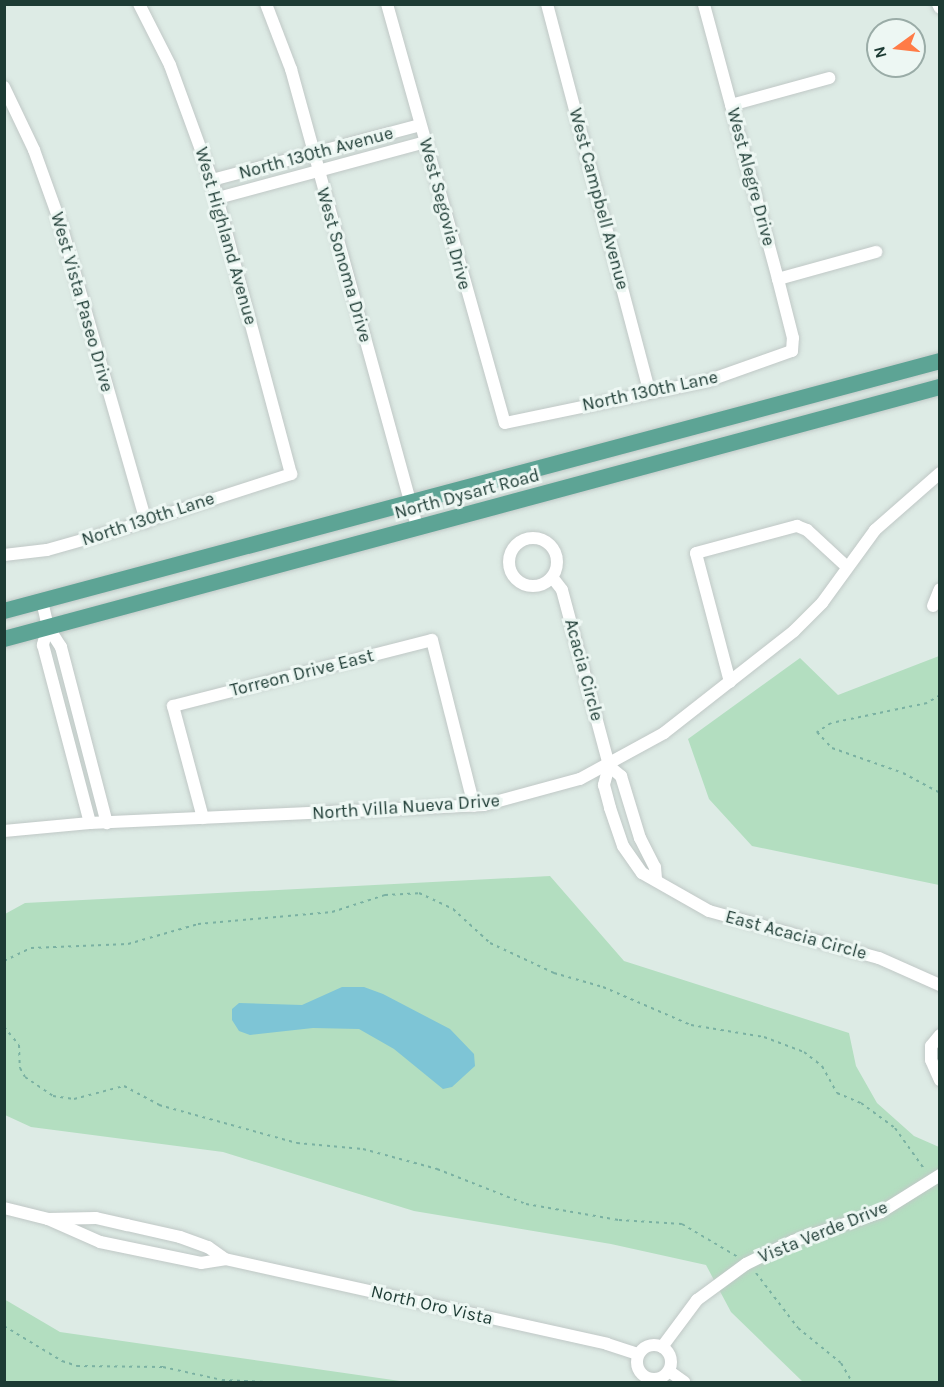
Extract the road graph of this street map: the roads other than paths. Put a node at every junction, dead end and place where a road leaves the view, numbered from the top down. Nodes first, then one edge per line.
1 (139, 4) edge
2 (266, 4) edge
3 (387, 4) edge
4 (547, 4) edge
5 (704, 4) edge
6 (829, 78) dead end
7 (4, 87) edge
8 (731, 105) junction
9 (420, 125) junction
10 (425, 142) junction
11 (313, 153) junction
12 (318, 171) junction
13 (212, 180) junction
14 (218, 198) junction
15 (876, 252) dead end
16 (778, 279) junction
17 (792, 351) joint
18 (939, 361) edge
19 (939, 387) edge
20 (650, 393) junction
21 (505, 423) joint
22 (939, 473) edge
23 (291, 474) joint
24 (410, 503) junction
25 (146, 522) junction
26 (417, 526) junction
27 (4, 555) edge
28 (847, 567) junction
29 (552, 577) dead end
30 (939, 589) edge
31 (42, 601) junction
32 (933, 606) dead end
33 (4, 611) edge
34 (48, 627) junction
35 (4, 639) edge
36 (730, 682) junction
37 (609, 766) junction
38 (474, 806) junction
39 (203, 818) junction
40 (90, 823) junction
41 (107, 823) junction
42 (4, 831) edge
43 (656, 879) junction
44 (939, 985) edge
45 (939, 1035) edge
46 (939, 1080) edge
47 (935, 1177) edge
48 (4, 1208) edge
49 (48, 1220) junction
50 (225, 1259) junction
51 (662, 1347) junction
52 (638, 1354) junction
53 (669, 1371) junction
54 (684, 1383) edge

1 - 13 street, West Highland Avenue
2 - 11 street, West Sonoma Drive
3 - 9 street, West Segovia Drive
4 - 20 street, West Campbell Avenue
5 - 8 street, West Alegre Drive
6 - 8 street
7 - 25 street, West Vista Paseo Drive
8 - 16 street, West Alegre Drive
9 - 10 street, West Segovia Drive
9 - 11 street, North 130th Avenue
10 - 12 street, North 130th Avenue
10 - 21 street, West Segovia Drive
11 - 12 street, West Sonoma Drive
11 - 13 street, North 130th Avenue
12 - 14 street, North 130th Avenue
12 - 24 street, West Sonoma Drive
13 - 14 street, West Highland Avenue
14 - 23 street, West Highland Avenue
15 - 16 street
16 - 17 street, West Alegre Drive
17 - 20 street, North 130th Lane
18 - 24 main road, North Dysart Road
19 - 26 main road, North Dysart Road
20 - 21 street, North 130th Lane
22 - 28 street, North Villa Nueva Drive
23 - 25 street, North 130th Lane
24 - 26 street, West Sonoma Drive
24 - 31 main road, North Dysart Road
25 - 27 street, North 130th Lane
26 - 34 main road, North Dysart Road
28 - 36 street, North Villa Nueva Drive
28 - 36 street
29 - 37 street, Acacia Circle
30 - 32 street
31 - 33 main road, North Dysart Road
31 - 34 street
34 - 35 main road, North Dysart Road
34 - 40 street
34 - 41 street
36 - 37 street, North Villa Nueva Drive
37 - 38 street, North Villa Nueva Drive
37 - 43 street
37 - 43 street, East Acacia Circle
38 - 39 street, North Villa Nueva Drive
38 - 39 street, Torreon Drive East
39 - 41 street, North Villa Nueva Drive
40 - 41 street, North Villa Nueva Drive
40 - 42 street, North Villa Nueva Drive
43 - 44 street, East Acacia Circle
45 - 46 street
47 - 51 street, Vista Verde Drive
48 - 49 street, North Oro Vista
49 - 50 street, North Oro Vista
49 - 50 street, North Oro Vista
50 - 52 street, North Oro Vista
51 - 52 street
51 - 53 street
52 - 53 street
53 - 54 street

